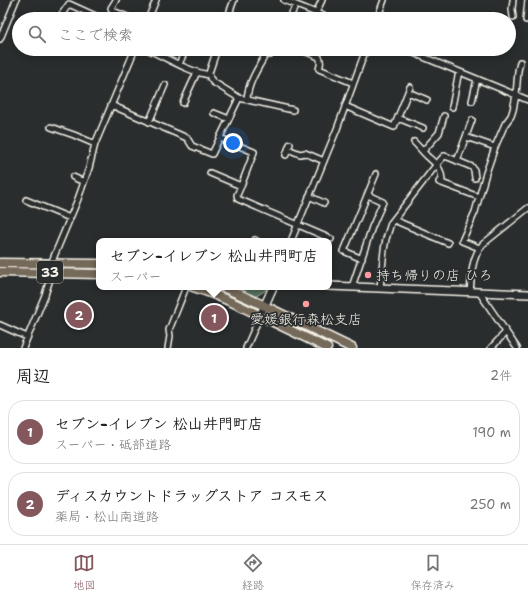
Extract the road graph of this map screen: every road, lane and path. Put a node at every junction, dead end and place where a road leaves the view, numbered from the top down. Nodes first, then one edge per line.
1 (16, 0) edge
2 (116, 0) edge
3 (156, 0) edge
4 (234, 0) edge
5 (284, 0) edge
6 (322, 0) edge
7 (384, 0) edge
8 (512, 0) edge
9 (528, 0) edge
10 (296, 5) junction
11 (113, 11) edge
12 (63, 12) edge
13 (87, 12) edge
14 (151, 12) edge
15 (230, 12) edge
16 (292, 12) edge
17 (314, 12) edge
18 (316, 12) edge
19 (380, 12) edge
20 (512, 12) edge
21 (526, 20) dead end
22 (0, 39) edge
23 (132, 56) edge
24 (162, 56) edge
25 (183, 56) edge
26 (215, 56) edge
27 (265, 56) edge
28 (317, 56) edge
29 (363, 56) edge
30 (421, 56) edge
31 (520, 62) dead end
32 (179, 64) junction
33 (197, 72) junction
34 (460, 72) junction
35 (209, 75) junction
36 (477, 79) junction
37 (353, 83) junction
38 (162, 88) dead end
39 (516, 95) junction
40 (239, 98) junction
41 (247, 100) junction
42 (427, 100) dead end
43 (528, 100) edge
44 (472, 101) dead end
45 (183, 103) dead end
46 (451, 103) dead end
47 (111, 106) junction
48 (345, 106) junction
49 (293, 110) dead end
50 (214, 113) dead end
51 (398, 118) junction
52 (229, 119) junction
53 (441, 120) dead end
54 (149, 122) junction
55 (464, 123) dead end
56 (52, 127) dead end
57 (423, 128) dead end
58 (466, 137) junction
59 (220, 138) junction
60 (414, 142) dead end
61 (94, 144) junction
62 (495, 148) junction
63 (288, 150) dead end
64 (423, 151) junction
65 (324, 161) junction
66 (457, 161) junction
67 (436, 164) junction
68 (210, 173) dead end
69 (376, 174) dead end
70 (73, 177) dead end
71 (484, 181) junction
72 (84, 182) junction
73 (241, 186) junction
74 (368, 195) junction
75 (309, 196) junction
76 (479, 197) junction
77 (26, 200) dead end
78 (324, 203) dead end
79 (528, 208) edge
80 (70, 218) junction
81 (394, 220) junction
82 (297, 224) junction
83 (292, 238) edge
84 (329, 238) edge
85 (448, 243) dead end
86 (479, 249) junction
87 (362, 259) junction
88 (0, 263) edge
89 (51, 264) junction
90 (96, 264) edge
91 (0, 272) edge
92 (50, 272) junction
93 (96, 274) edge
94 (332, 286) edge
95 (352, 287) junction
96 (380, 288) junction
97 (185, 290) edge
98 (202, 290) edge
99 (230, 290) edge
100 (272, 290) edge
101 (470, 292) junction
102 (479, 292) junction
103 (528, 294) edge
104 (265, 306) junction
105 (260, 316) junction
106 (0, 325) edge
107 (506, 332) junction
108 (27, 337) junction
109 (23, 348) edge
110 (168, 348) edge
111 (246, 348) edge
112 (327, 348) edge
113 (352, 348) edge
114 (491, 348) edge
115 (517, 348) edge

1 - 22 street
2 - 11 street
3 - 14 street
4 - 15 street
5 - 10 street
6 - 18 street
7 - 19 street
8 - 20 street
9 - 21 street
10 - 16 street
10 - 17 street
12 - 13 street
23 - 47 street
24 - 32 street
25 - 32 street
26 - 35 street
27 - 41 street
28 - 37 street
29 - 37 street
30 - 34 street
31 - 39 street
32 - 33 street
33 - 35 street
33 - 45 street
34 - 36 street
34 - 46 street
35 - 40 street
36 - 39 street
36 - 44 street
37 - 48 street
38 - 54 street
39 - 43 street
39 - 62 street
40 - 41 street
40 - 52 street
41 - 49 street
42 - 51 street
47 - 54 street
47 - 61 street
48 - 51 street
48 - 65 street
50 - 52 street
51 - 57 street
52 - 59 street
53 - 64 street
54 - 59 street
55 - 58 street
56 - 61 street
58 - 62 street
58 - 66 street
59 - 73 street
60 - 64 street
61 - 72 street
62 - 71 street
63 - 65 street
64 - 67 street
65 - 75 street
66 - 67 street
66 - 71 street
67 - 76 street
67 - 81 street
68 - 73 street
69 - 74 street
70 - 72 street
71 - 76 street
72 - 80 street
73 - 82 street
74 - 87 street
74 - 87 street
75 - 78 street
75 - 82 street
76 - 86 street
77 - 80 street
79 - 86 street
80 - 89 street
81 - 85 street
81 - 96 street
82 - 83 street
82 - 84 street
86 - 101 street
87 - 95 street
88 - 89 highway, 33
89 - 90 highway, 33
89 - 92 street
91 - 92 highway, 33
92 - 93 highway, 33
92 - 108 street
94 - 95 main road
95 - 96 main road
96 - 101 main road
97 - 110 street
98 - 105 highway
99 - 104 highway
100 - 104 main road
101 - 102 main road
102 - 103 main road
102 - 107 street
104 - 105 main road
104 - 113 highway
105 - 111 street
105 - 112 highway
106 - 108 street
107 - 114 street
107 - 115 street
108 - 109 street

